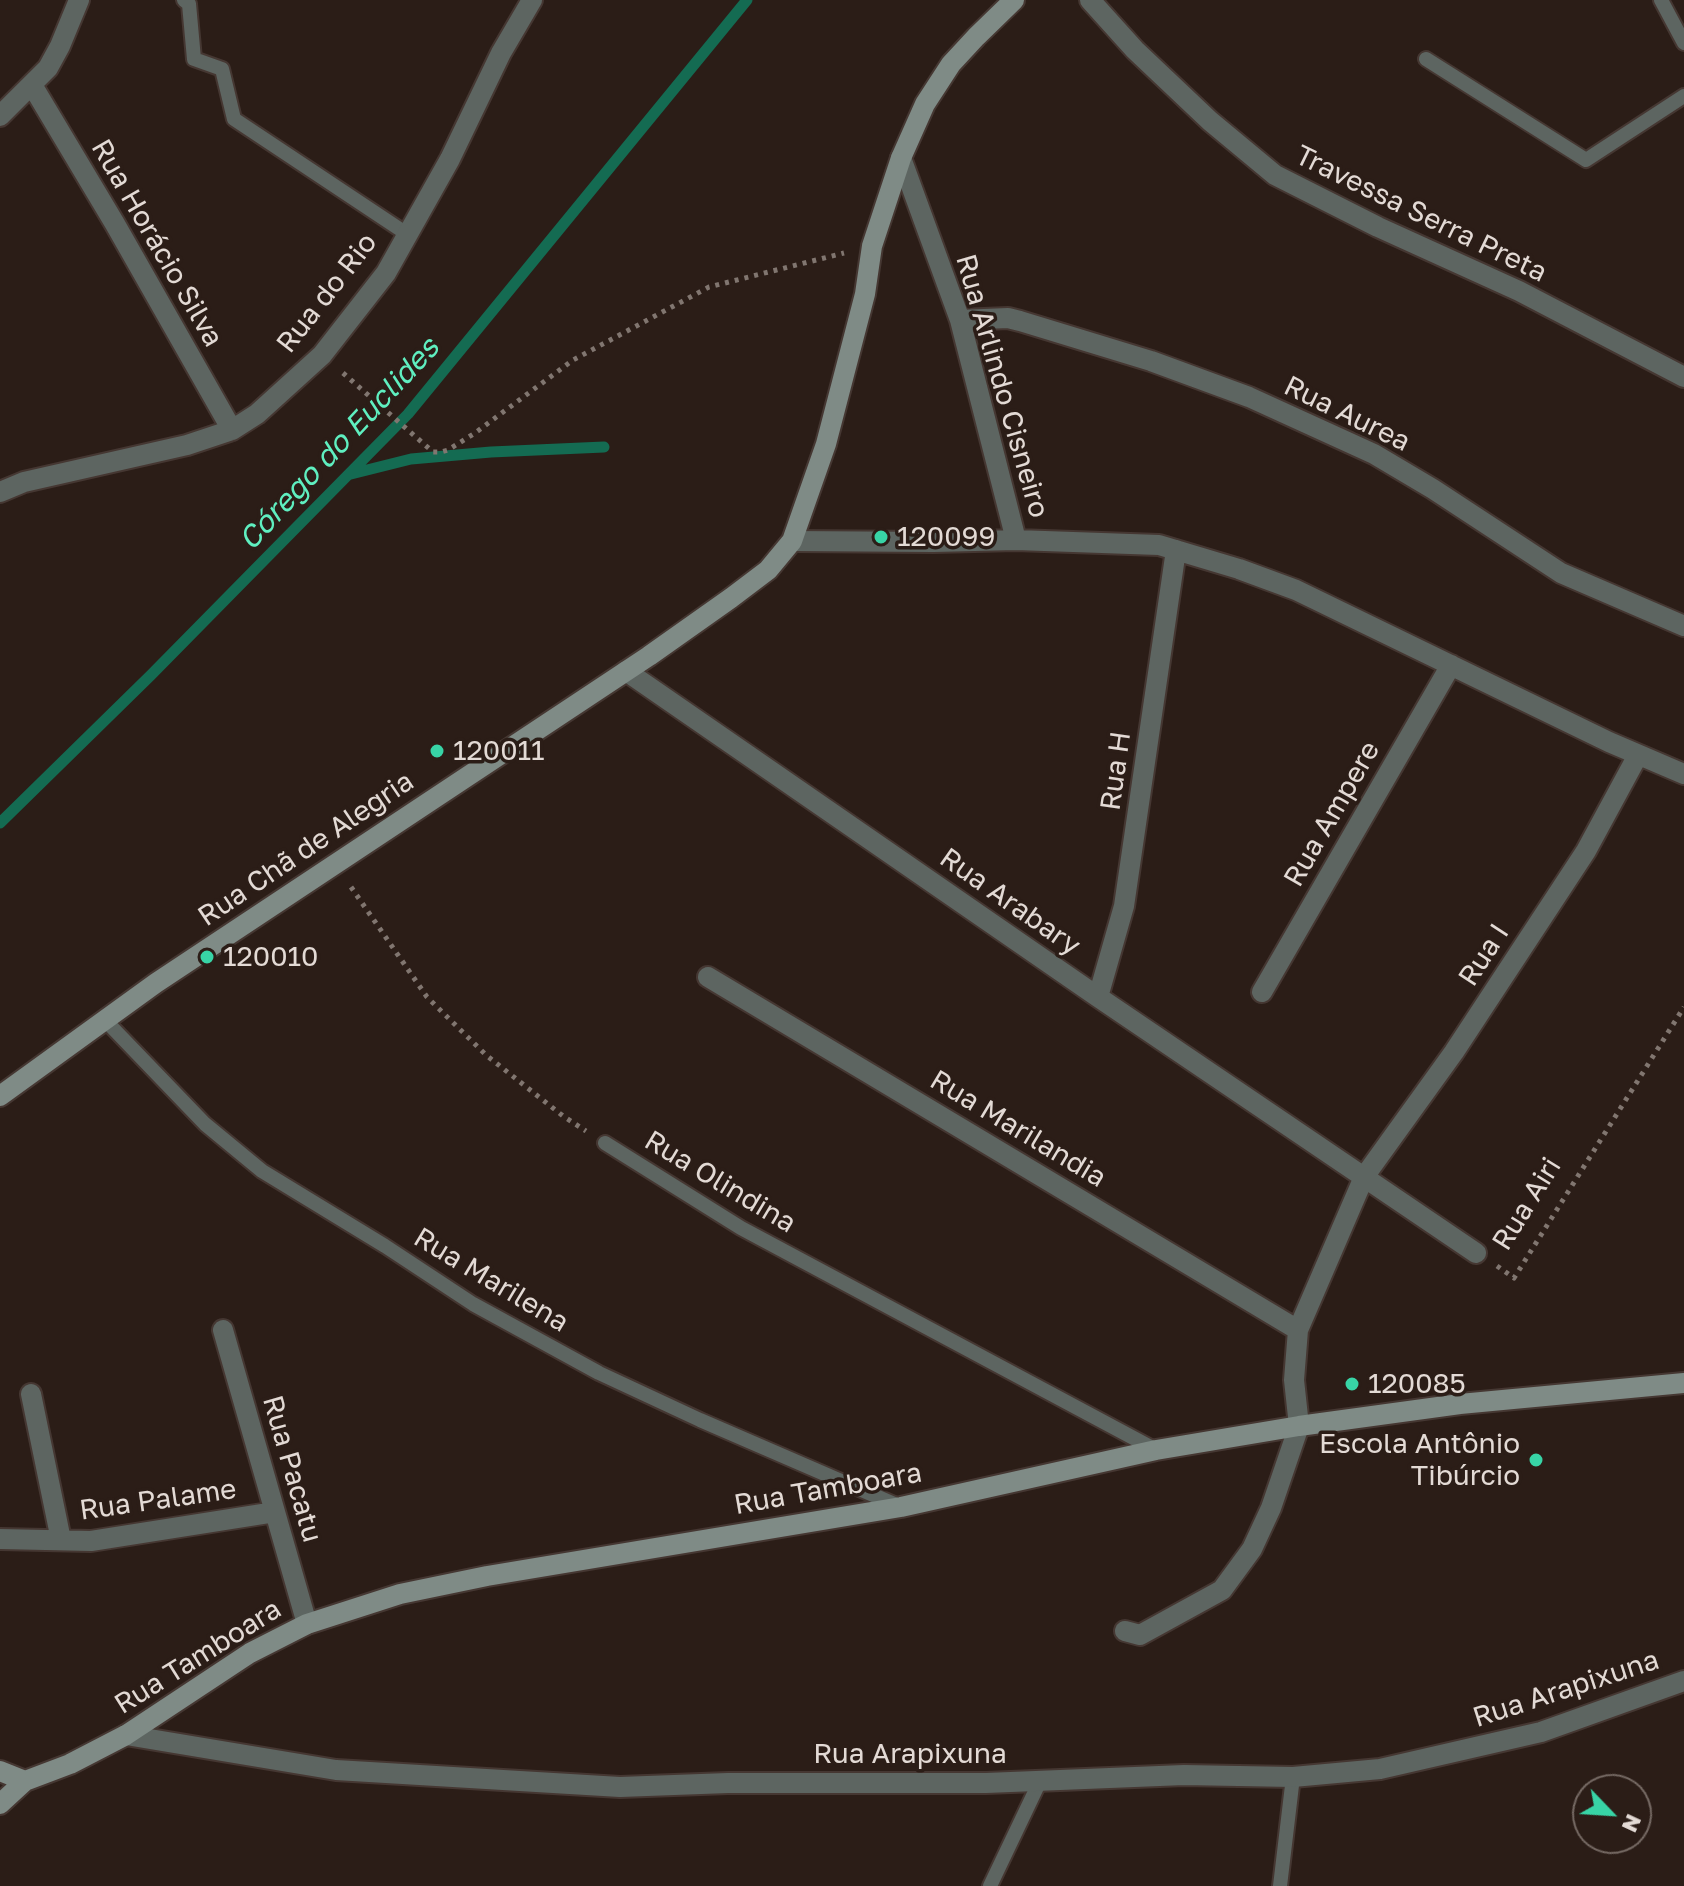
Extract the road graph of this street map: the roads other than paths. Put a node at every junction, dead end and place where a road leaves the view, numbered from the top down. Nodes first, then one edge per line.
1 (79, 0) edge
2 (184, 0) edge
3 (532, 0) edge
4 (1014, 0) edge
5 (1090, 0) edge
6 (1661, 0) edge
7 (1684, 43) edge
8 (1426, 59) dead end
9 (32, 85) junction
10 (1684, 96) edge
11 (0, 116) edge
12 (901, 158) junction
13 (407, 234) junction
14 (960, 320) junction
15 (1684, 377) edge
16 (232, 430) junction
17 (0, 492) edge
18 (1016, 540) junction
19 (792, 541) junction
20 (1176, 550) junction
21 (1684, 626) edge
22 (1451, 665) junction
23 (626, 671) junction
24 (1638, 755) junction
25 (1684, 774) edge
26 (708, 977) dead end
27 (1262, 992) dead end
28 (1098, 997) junction
29 (105, 1020) junction
30 (3, 1087) edge
31 (605, 1143) road end
32 (1364, 1177) junction
33 (1476, 1253) road end
34 (223, 1330) dead end
35 (1298, 1330) junction
36 (1684, 1383) edge
37 (31, 1394) dead end
38 (1299, 1426) junction
39 (1156, 1450) junction
40 (901, 1507) junction
41 (275, 1512) junction
42 (0, 1539) edge
43 (61, 1540) junction
44 (307, 1624) junction
45 (1125, 1631) dead end
46 (1684, 1681) edge
47 (126, 1735) junction
48 (0, 1771) edge
49 (1293, 1777) junction
50 (25, 1781) junction
51 (1040, 1781) junction
52 (0, 1804) edge
53 (990, 1886) edge
54 (1280, 1886) edge

1 - 9 street
2 - 13 lane
3 - 13 street, Rua do Rio
4 - 12 street, Rua Chã de Alegria
5 - 15 street, Travessa Serra Preta
6 - 7 lane
8 - 10 lane
9 - 11 street
9 - 16 street, Rua Horácio Silva
12 - 14 street, Rua Arlindo Cisneiro
12 - 19 street, Rua Chã de Alegria
13 - 16 street, Rua do Rio
14 - 18 street, Rua Arlindo Cisneiro
14 - 21 street, Rua Aurea
16 - 17 street, Rua do Rio
18 - 19 street
18 - 20 street
19 - 23 street, Rua Chã de Alegria
20 - 22 street
20 - 28 street, Rua H
22 - 24 street
22 - 27 street, Rua Ampere
23 - 28 street, Rua Arabary
23 - 29 street, Rua Chã de Alegria
24 - 25 street
24 - 32 street, Rua I
26 - 35 street, Rua Marilandia
28 - 32 street, Rua Arabary
29 - 30 street, Rua Chã de Alegria
29 - 40 lane, Rua Marilena
31 - 39 lane, Rua Olindina
32 - 33 street, Rua Airi
32 - 35 street, Rua I
34 - 41 street, Rua Pacatu
35 - 38 street, Rua I
36 - 38 street, Rua Tamboara
37 - 43 street
38 - 39 street, Rua Tamboara
38 - 45 street
39 - 40 street, Rua Tamboara
40 - 44 street, Rua Tamboara
41 - 43 street, Rua Palame
41 - 44 street, Rua Pacatu
42 - 43 street, Rua Palame
44 - 47 street, Rua Tamboara
46 - 49 street, Rua Arapixuna
47 - 50 street, Rua Tamboara
47 - 51 street, Rua Arapixuna
48 - 50 street
49 - 51 street, Rua Arapixuna
49 - 54 lane
50 - 52 street, Rua Tamboara
51 - 53 lane

